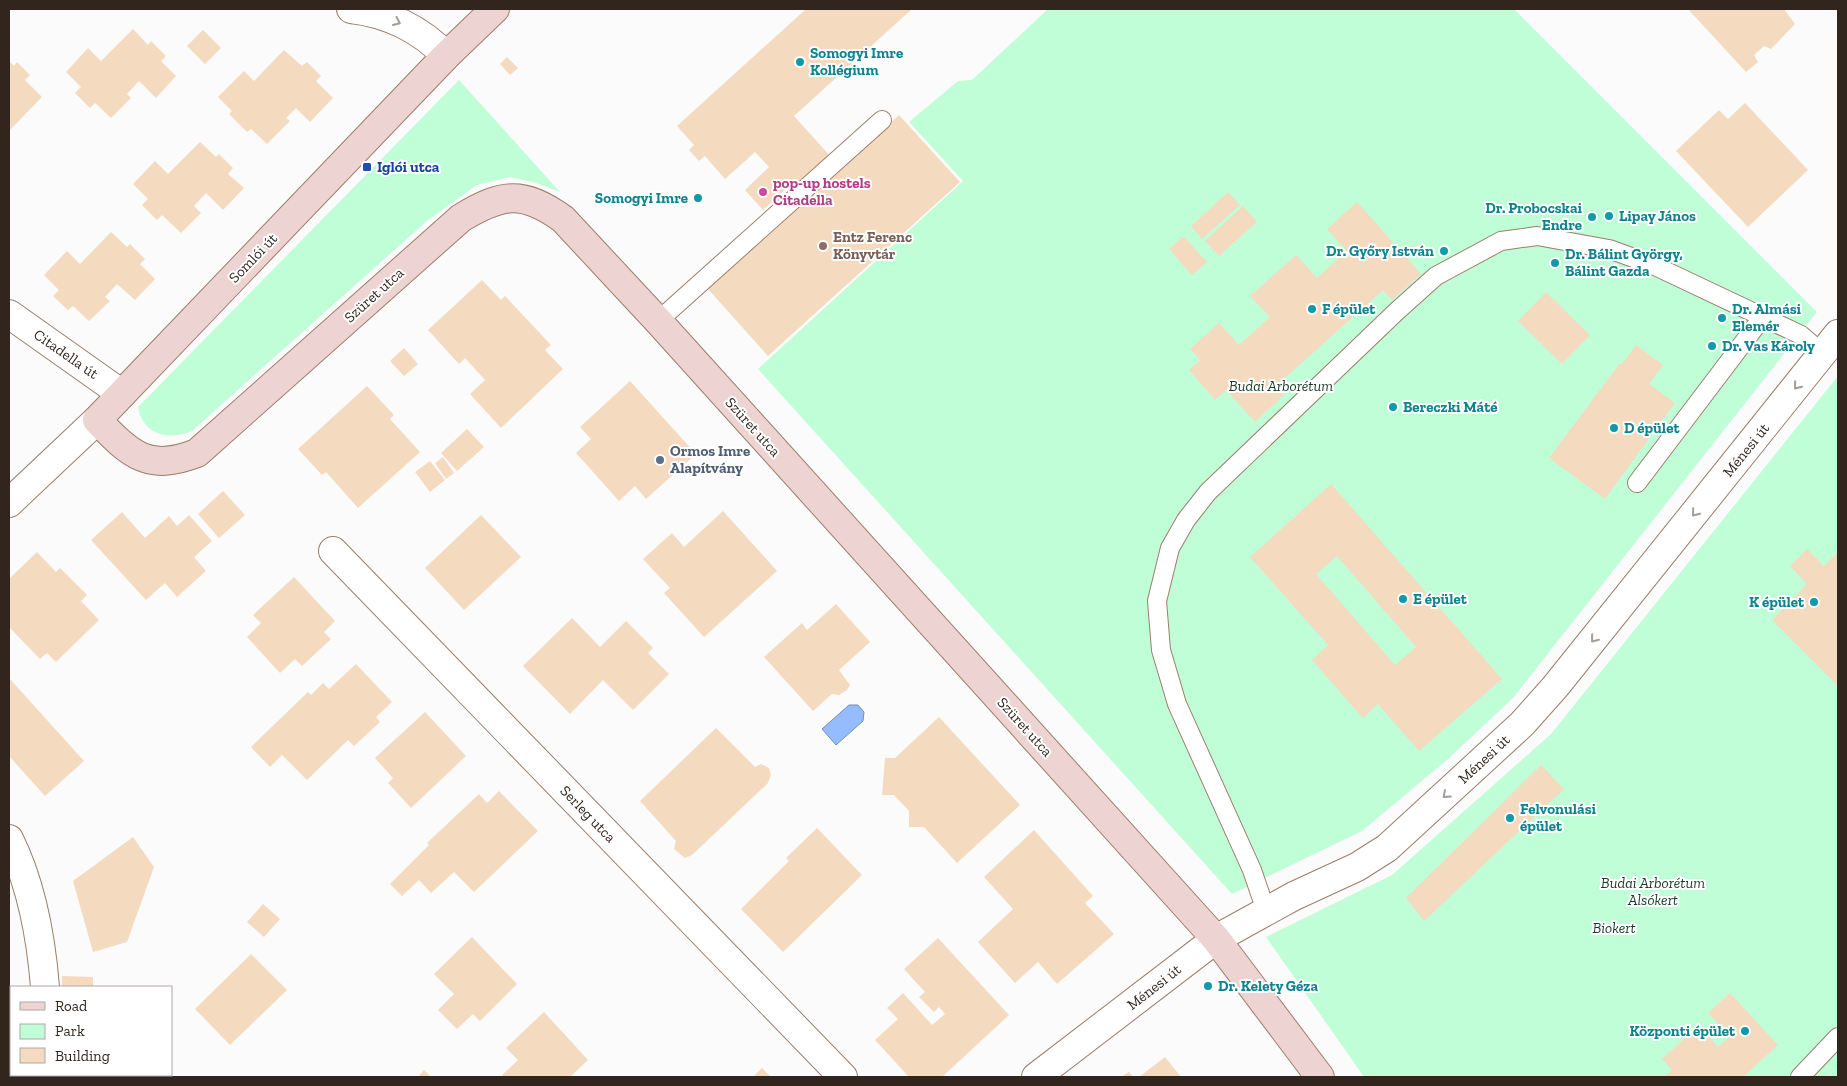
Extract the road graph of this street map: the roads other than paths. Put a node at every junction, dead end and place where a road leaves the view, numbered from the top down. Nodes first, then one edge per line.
1 (350, 9) edge
2 (495, 9) edge
3 (446, 56) junction
4 (882, 120) dead end
5 (9, 314) edge
6 (1762, 318) junction
7 (658, 321) junction
8 (1830, 344) edge
9 (122, 394) junction
10 (97, 420) junction
11 (1637, 483) dead end
12 (9, 503) edge
13 (333, 551) dead end
14 (9, 839) edge
15 (1266, 912) junction
16 (1216, 939) junction
17 (45, 986) edge
18 (1838, 1037) edge
19 (843, 1077) edge
20 (1036, 1077) edge
21 (1320, 1077) edge
22 (1800, 1077) edge

1 -> 3 street
2 - 3 street, Somlói út
3 - 9 street, Somlói út
4 - 7 lane
5 - 9 street, Citadella út
6 - 8 lane
6 - 11 lane
6 - 15 lane
7 - 10 street, Szüret utca
7 - 16 street, Szüret utca
8 -> 15 street, Ménesi út
9 - 10 street, Somlói út
10 - 12 street, Somlói út
13 - 19 street, Serleg utca
14 - 17 street
15 - 16 street, Ménesi út
16 - 20 street, Ménesi út
16 - 21 street, Szüret utca
18 - 22 lane

